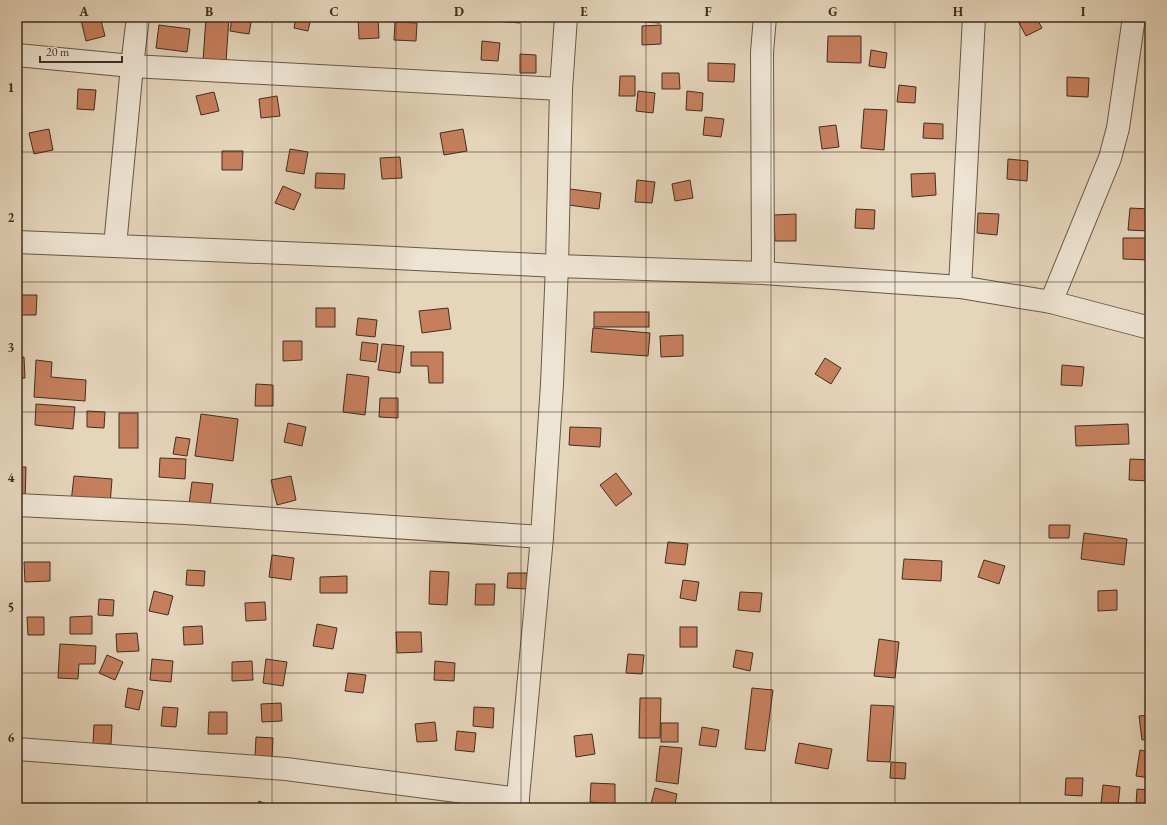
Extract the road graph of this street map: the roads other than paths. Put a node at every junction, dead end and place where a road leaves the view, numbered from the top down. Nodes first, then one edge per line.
1 (138, 17) edge
2 (566, 17) edge
3 (765, 17) edge
4 (974, 17) edge
5 (1134, 17) edge
6 (17, 55) edge
7 (132, 66) junction
8 (561, 89) junction
9 (17, 242) edge
10 (115, 246) junction
11 (557, 266) junction
12 (763, 273) junction
13 (960, 287) junction
14 (1051, 302) junction
15 (1150, 328) edge
16 (17, 505) edge
17 (542, 537) junction
18 (17, 748) edge
19 (518, 803) edge

1 - 7 street
2 - 8 street
3 - 12 street
4 - 13 street
5 - 14 street
6 - 7 street
7 - 8 street
7 - 10 street
8 - 11 street
9 - 10 street
10 - 11 street
11 - 12 street
11 - 17 street
12 - 13 street
13 - 14 street
14 - 15 street
16 - 17 street
17 - 19 street
18 - 19 street

